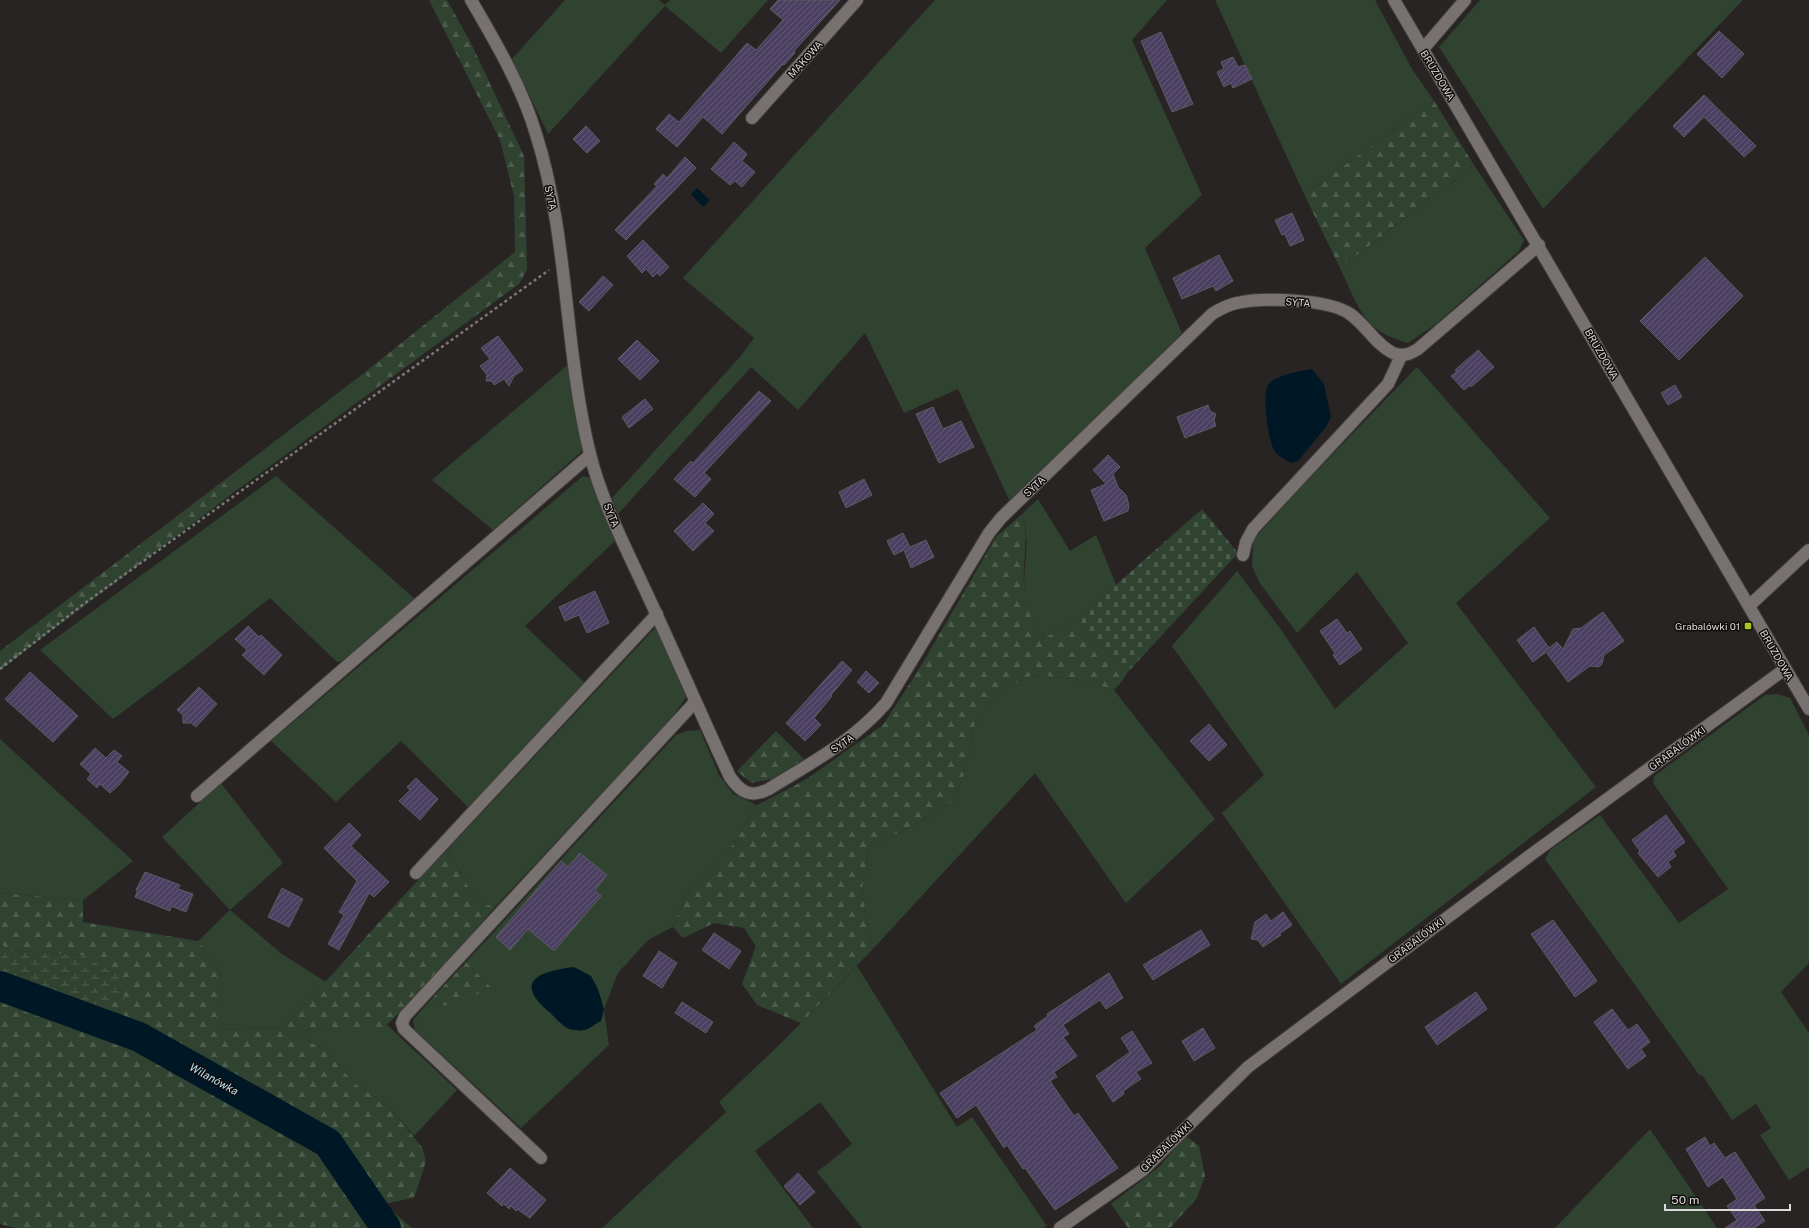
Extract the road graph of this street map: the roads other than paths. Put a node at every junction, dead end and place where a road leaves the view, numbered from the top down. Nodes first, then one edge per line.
1 (472, 0) edge
2 (858, 0) edge
3 (1394, 0) edge
4 (1465, 0) edge
5 (1422, 49) junction
6 (752, 118) dead end
7 (1539, 245) junction
8 (1401, 356) junction
9 (590, 455) junction
10 (1809, 550) edge
11 (1243, 555) dead end
12 (1749, 606) junction
13 (656, 614) junction
14 (1786, 669) junction
15 (695, 702) junction
16 (1809, 709) edge
17 (197, 796) dead end
18 (416, 873) dead end
19 (541, 1158) dead end
20 (1060, 1228) edge

1 - 9 street, SYTA
2 - 6 street, MAKOWA
3 - 5 street, BRUZDOWA
4 - 5 street
5 - 7 street, BRUZDOWA
7 - 8 street
7 - 12 street, BRUZDOWA
8 - 11 street
8 - 15 street, SYTA
9 - 13 street, SYTA
9 - 17 street
10 - 12 street
12 - 14 street, BRUZDOWA
13 - 15 street, SYTA
13 - 18 street
14 - 16 street, BRUZDOWA
14 - 20 street, GRABALÓWKI
15 - 19 street

